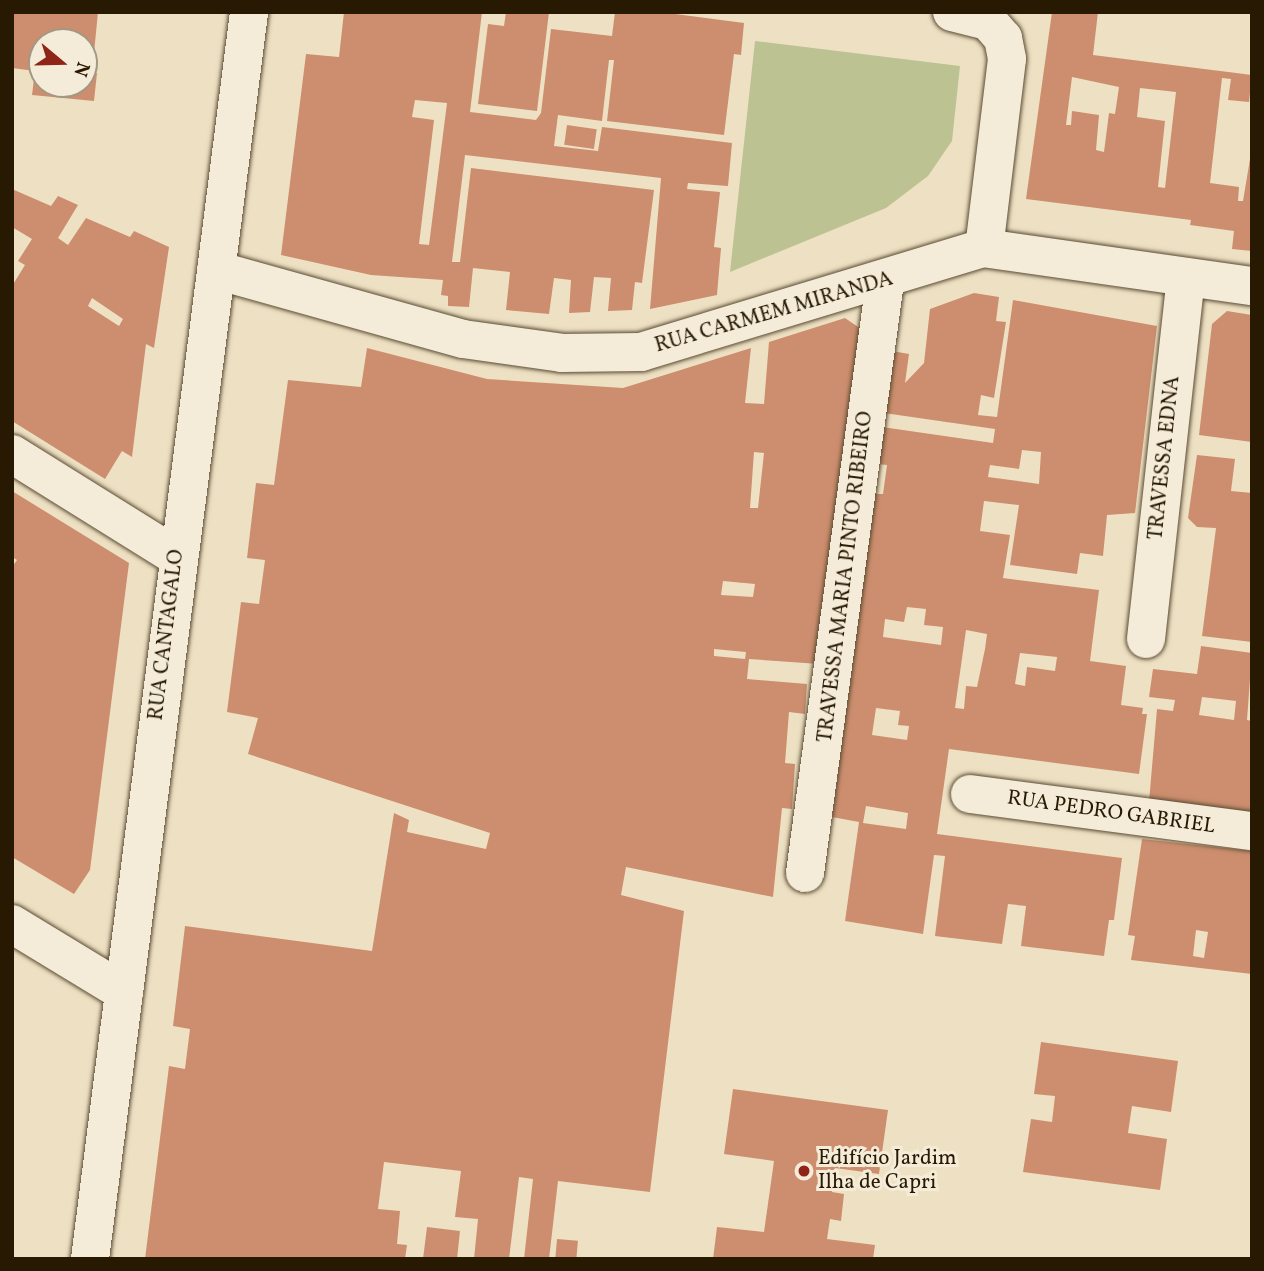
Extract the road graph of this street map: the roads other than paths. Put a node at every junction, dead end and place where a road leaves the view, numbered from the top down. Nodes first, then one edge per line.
1 (249, 12) edge
2 (952, 12) edge
3 (984, 248) junction
4 (216, 270) junction
5 (1186, 277) junction
6 (885, 281) junction
7 (1252, 286) edge
8 (12, 454) edge
9 (176, 556) junction
10 (1146, 639) dead end
11 (970, 794) dead end
12 (1252, 831) edge
13 (805, 873) dead end
14 (12, 924) edge
15 (124, 992) junction
16 (90, 1259) edge

1 - 4 street, RUA CANTAGALO
2 - 3 street
3 - 5 street, RUA CARMEM MIRANDA
3 - 6 street, RUA CARMEM MIRANDA
4 - 6 street, RUA CARMEM MIRANDA
4 - 9 street, RUA CANTAGALO
5 - 7 street, RUA CARMEM MIRANDA
5 - 10 street, TRAVESSA EDNA
6 - 13 street, TRAVESSA MARIA PINTO RIBEIRO
8 - 9 street
9 - 15 street, RUA CANTAGALO
11 - 12 street, RUA PEDRO GABRIEL
14 - 15 street
15 - 16 street, RUA CANTAGALO

